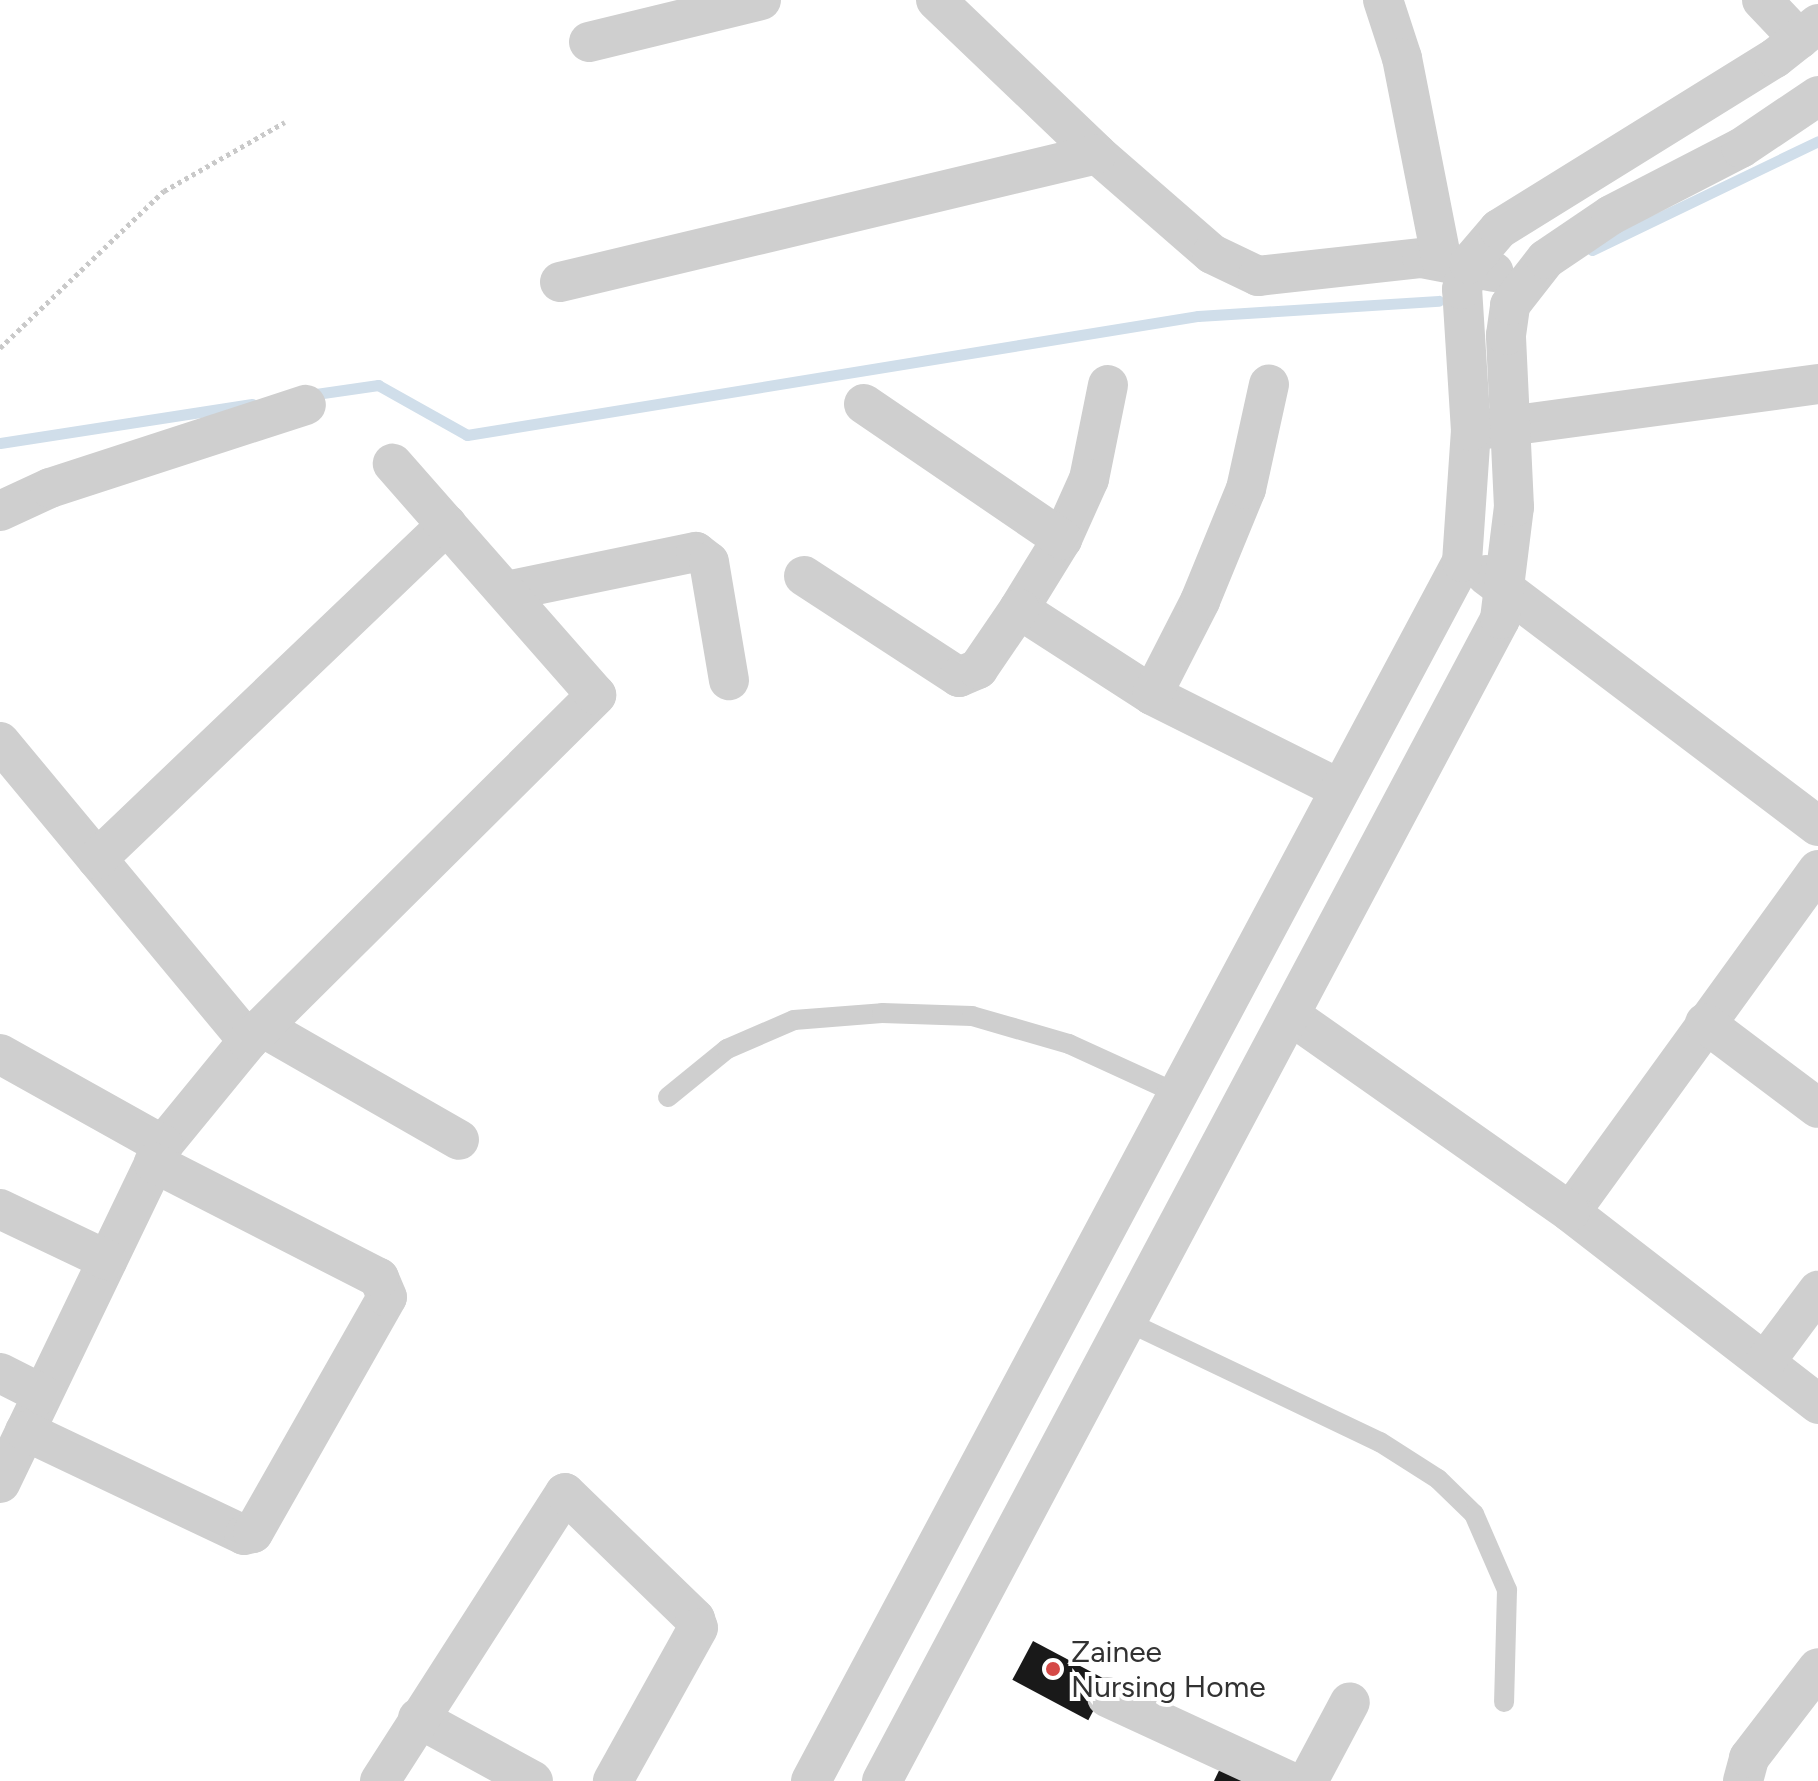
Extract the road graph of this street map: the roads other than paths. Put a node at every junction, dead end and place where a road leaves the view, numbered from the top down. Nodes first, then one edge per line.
1 (761, 0) edge
2 (936, 0) edge
3 (1383, 0) edge
4 (1762, 0) edge
5 (1809, 32) edge
6 (589, 42) dead end
7 (1818, 96) edge
8 (1097, 154) junction
9 (1455, 263) junction
10 (560, 282) dead end
11 (1524, 282) junction
12 (1269, 384) dead end
13 (1818, 384) edge
14 (1108, 385) dead end
15 (864, 404) dead end
16 (306, 405) dead end
17 (1514, 425) junction
18 (1471, 431) junction
19 (393, 464) dead end
20 (0, 511) edge
21 (447, 524) junction
22 (1062, 539) junction
23 (1462, 562) junction
24 (804, 576) dead end
25 (1507, 586) junction
26 (507, 591) junction
27 (1019, 609) junction
28 (729, 680) dead end
29 (1152, 695) junction
30 (0, 742) edge
31 (1340, 789) junction
32 (1818, 826) edge
33 (97, 859) junction
34 (1818, 870) edge
35 (1290, 1015) junction
36 (1705, 1023) junction
37 (255, 1034) junction
38 (0, 1054) edge
39 (1178, 1094) junction
40 (668, 1097) dead end
41 (1818, 1108) edge
42 (459, 1140) dead end
43 (158, 1154) junction
44 (0, 1209) edge
45 (1570, 1212) junction
46 (107, 1260) junction
47 (1818, 1291) edge
48 (1128, 1322) junction
49 (1765, 1362) junction
50 (0, 1373) edge
51 (42, 1394) junction
52 (1818, 1404) edge
53 (25, 1431) junction
54 (0, 1483) edge
55 (1818, 1668) edge
56 (1107, 1697) dead end
57 (1350, 1702) dead end
58 (1504, 1702) dead end
59 (418, 1718) junction
60 (380, 1781) edge
61 (533, 1781) edge
62 (613, 1781) edge
63 (811, 1781) edge
64 (882, 1781) edge
65 (1289, 1781) edge
66 (1308, 1781) edge
67 (1743, 1781) edge

1 - 6 street
2 - 8 street
3 - 9 street
4 - 5 street
5 - 9 street
7 - 11 street
8 - 9 street
8 - 10 street
9 - 11 street
9 - 18 street
11 - 17 street
12 - 29 street
13 - 17 street
14 - 22 street
15 - 22 street
16 - 20 street
17 - 18 street
17 - 25 street
18 - 23 street
19 - 21 street
21 - 26 street
21 - 33 street
22 - 27 street
23 - 25 street
23 - 31 street
24 - 27 street
25 - 32 street
25 - 35 street
26 - 28 street
26 - 37 street
27 - 29 street
29 - 31 street
30 - 33 street
31 - 39 street
33 - 37 street
34 - 36 street
35 - 45 street
35 - 48 street
36 - 41 street
36 - 45 street
37 - 42 street
37 - 43 street
38 - 43 street
39 - 40 lane
39 - 63 street
43 - 46 street
43 - 53 street
44 - 46 street
45 - 49 street
46 - 51 street
47 - 49 street
48 - 58 lane
48 - 64 street
49 - 52 street
50 - 51 street
51 - 53 street
53 - 54 street
55 - 67 street
56 - 65 street
57 - 66 street
59 - 60 street
59 - 61 street
59 - 62 street

